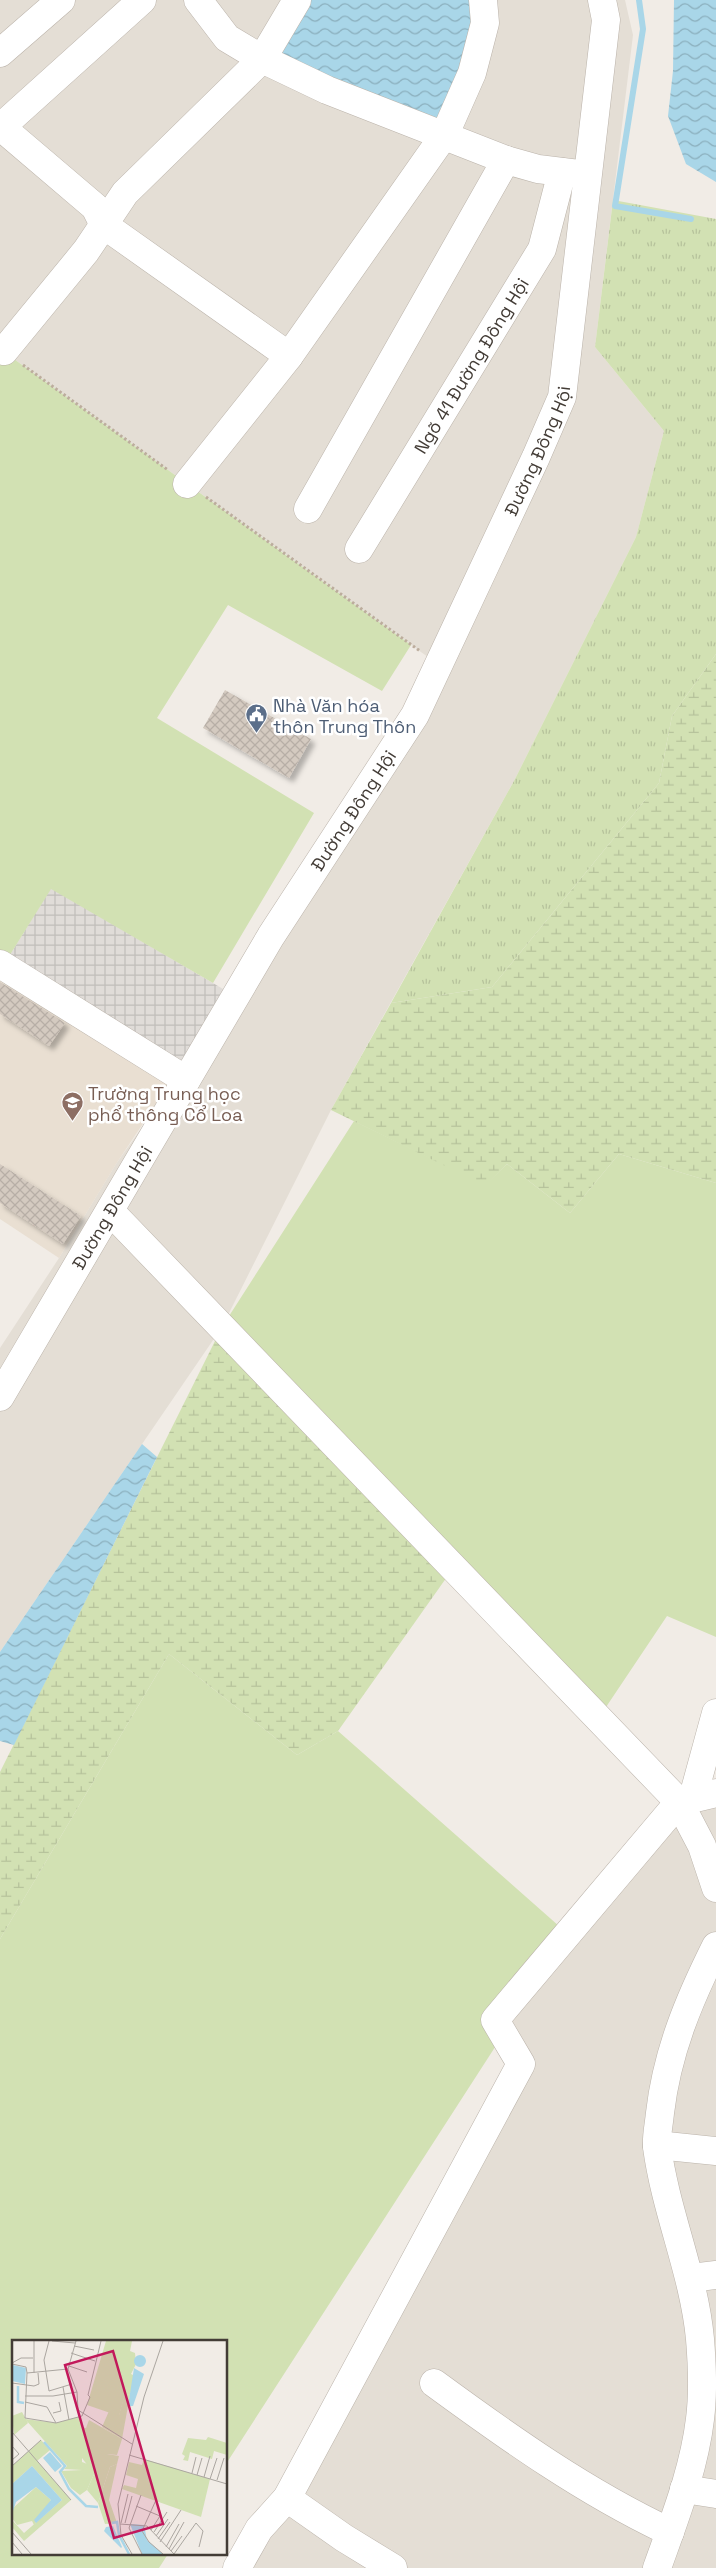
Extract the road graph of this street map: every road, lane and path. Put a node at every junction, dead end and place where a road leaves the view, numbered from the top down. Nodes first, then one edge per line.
1 (61, 0) edge
2 (142, 0) edge
3 (198, 0) edge
4 (297, 0) edge
5 (483, 0) edge
6 (602, 0) edge
7 (0, 53) edge
8 (262, 59) junction
9 (444, 134) junction
10 (506, 160) junction
11 (574, 174) junction
12 (104, 225) junction
13 (4, 351) joint
14 (289, 356) junction
15 (187, 484) junction
16 (308, 509) dead end
17 (359, 549) dead end
18 (439, 665) junction
19 (0, 964) edge
20 (186, 1080) junction
21 (110, 1211) junction
22 (0, 1397) edge
23 (716, 1713) edge
24 (696, 1797) edge
25 (716, 1888) edge
26 (716, 1946) edge
27 (657, 2145) junction
28 (716, 2152) edge
29 (703, 2277) edge
30 (434, 2383) dead end
31 (684, 2490) junction
32 (716, 2494) edge
33 (287, 2498) junction
34 (670, 2532) junction
35 (237, 2568) edge
36 (393, 2568) edge
37 (657, 2568) edge

1 - 7 street
2 - 12 street
3 - 8 street
4 - 8 street
5 - 9 street
6 - 11 street, Đường Đông Hội
8 - 9 street
8 - 12 street
9 - 10 street
9 - 14 street
10 - 11 street
10 - 16 street
11 - 17 street, Ngõ 41 Đường Đông Hội
11 - 18 street, Đường Đông Hội
12 - 13 street
12 - 14 street
13 - 15 path
14 - 15 street
15 - 18 path
18 - 20 street, Đường Đông Hội
19 - 20 street
20 - 21 street, Đường Đông Hội
21 - 22 street, Đường Đông Hội
21 - 24 street
23 - 24 street
24 - 25 street
24 - 33 street
26 - 27 street
27 - 28 street
27 - 29 street
29 - 31 street
30 - 34 street
31 - 32 street
31 - 34 street
33 - 35 street
33 - 36 street
34 - 37 street

